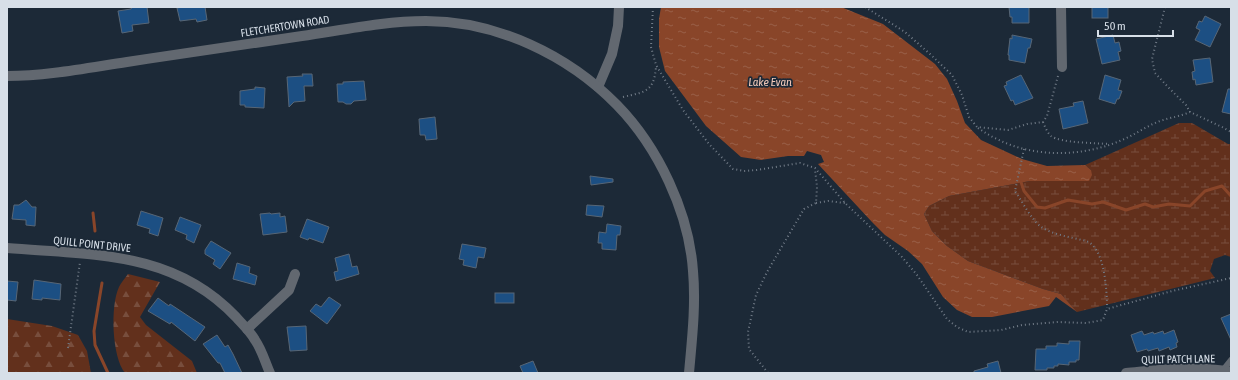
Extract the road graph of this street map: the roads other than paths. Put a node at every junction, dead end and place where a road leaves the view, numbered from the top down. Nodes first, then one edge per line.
1 (619, 7) edge
2 (1061, 7) edge
3 (1062, 67) road end
4 (7, 76) edge
5 (598, 87) junction
6 (7, 248) edge
7 (295, 274) dead end
8 (248, 330) junction
9 (1231, 360) edge
10 (1227, 371) edge
11 (270, 373) edge
12 (689, 373) edge
13 (1126, 373) edge

1 - 5 street
2 - 3 street
4 - 5 street, FLETCHERTOWN ROAD
5 - 12 street, FLETCHERTOWN ROAD
6 - 8 street, QUILL POINT DRIVE
7 - 8 street
8 - 11 street, QUILL POINT DRIVE
9 - 10 lane
10 - 13 street, QUILT PATCH LANE

